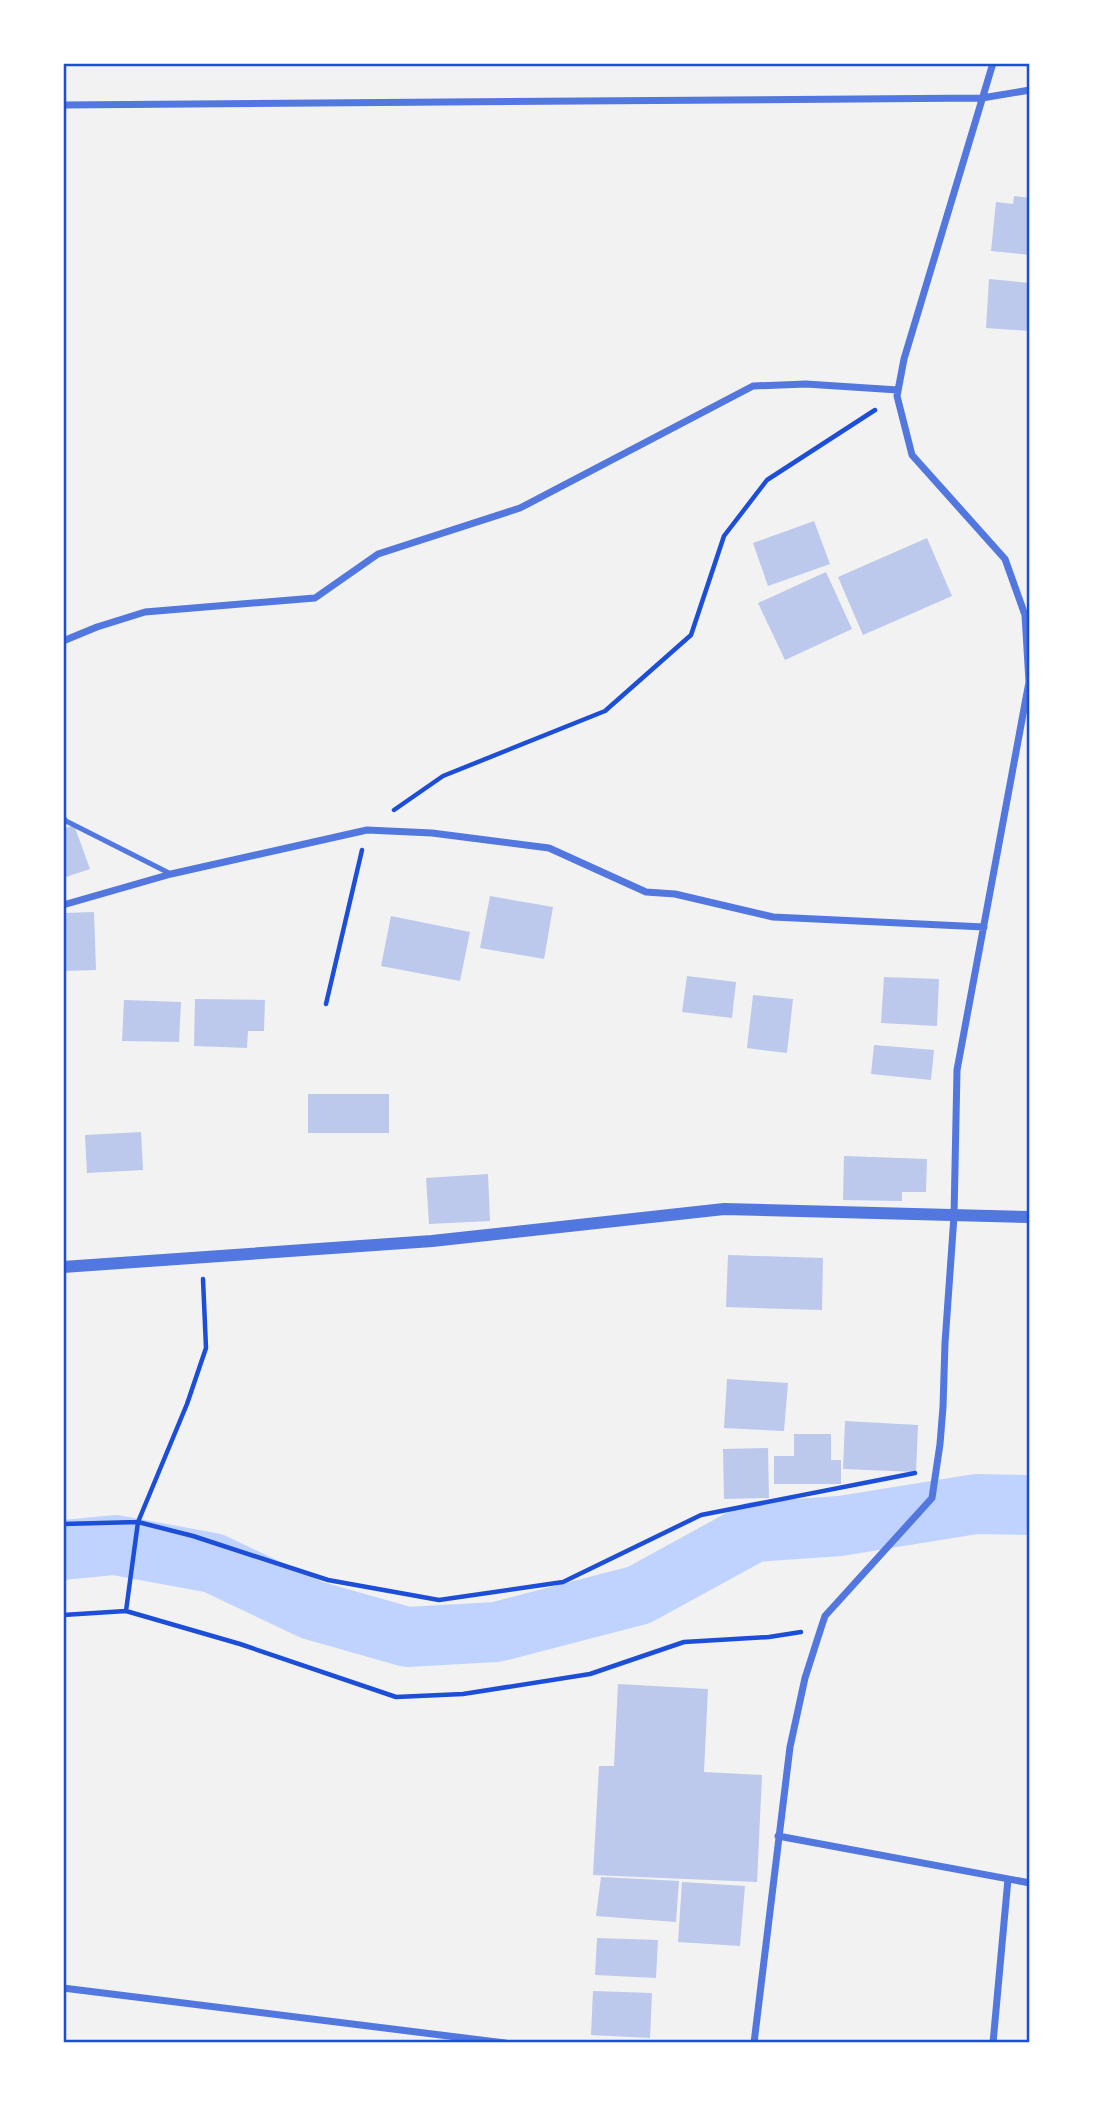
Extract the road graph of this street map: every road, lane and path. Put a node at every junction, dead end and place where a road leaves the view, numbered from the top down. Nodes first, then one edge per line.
1 (993, 63) edge
2 (1030, 90) edge
3 (982, 98) junction
4 (63, 106) edge
5 (897, 393) junction
6 (63, 641) edge
7 (1029, 681) edge
8 (63, 817) edge
9 (367, 830) junction
10 (171, 874) junction
11 (63, 905) edge
12 (984, 927) junction
13 (326, 1004) dead end
14 (954, 1216) junction
15 (1030, 1217) edge
16 (203, 1257) junction
17 (63, 1267) edge
18 (937, 1468) junction
19 (138, 1522) junction
20 (63, 1524) edge
21 (126, 1611) junction
22 (63, 1615) edge
23 (821, 1628) junction
24 (778, 1836) junction
25 (1008, 1879) junction
26 (1030, 1883) edge
27 (63, 1988) edge
28 (505, 2043) edge
29 (754, 2043) edge
30 (993, 2043) edge

1 - 3 street
2 - 3 street
3 - 4 street
3 - 5 street
5 - 6 street
5 - 7 street
5 - 9 path
7 - 12 street
8 - 10 lane
9 - 10 street
9 - 12 street
9 - 13 path
10 - 11 street
12 - 14 street
14 - 15 street
14 - 16 street
14 - 18 street
16 - 17 street
16 - 19 path
18 - 19 path
18 - 23 street
19 - 20 path
19 - 21 path
21 - 22 path
21 - 23 path
23 - 24 street
24 - 25 street
24 - 29 street
25 - 26 street
25 - 30 street
27 - 28 street

